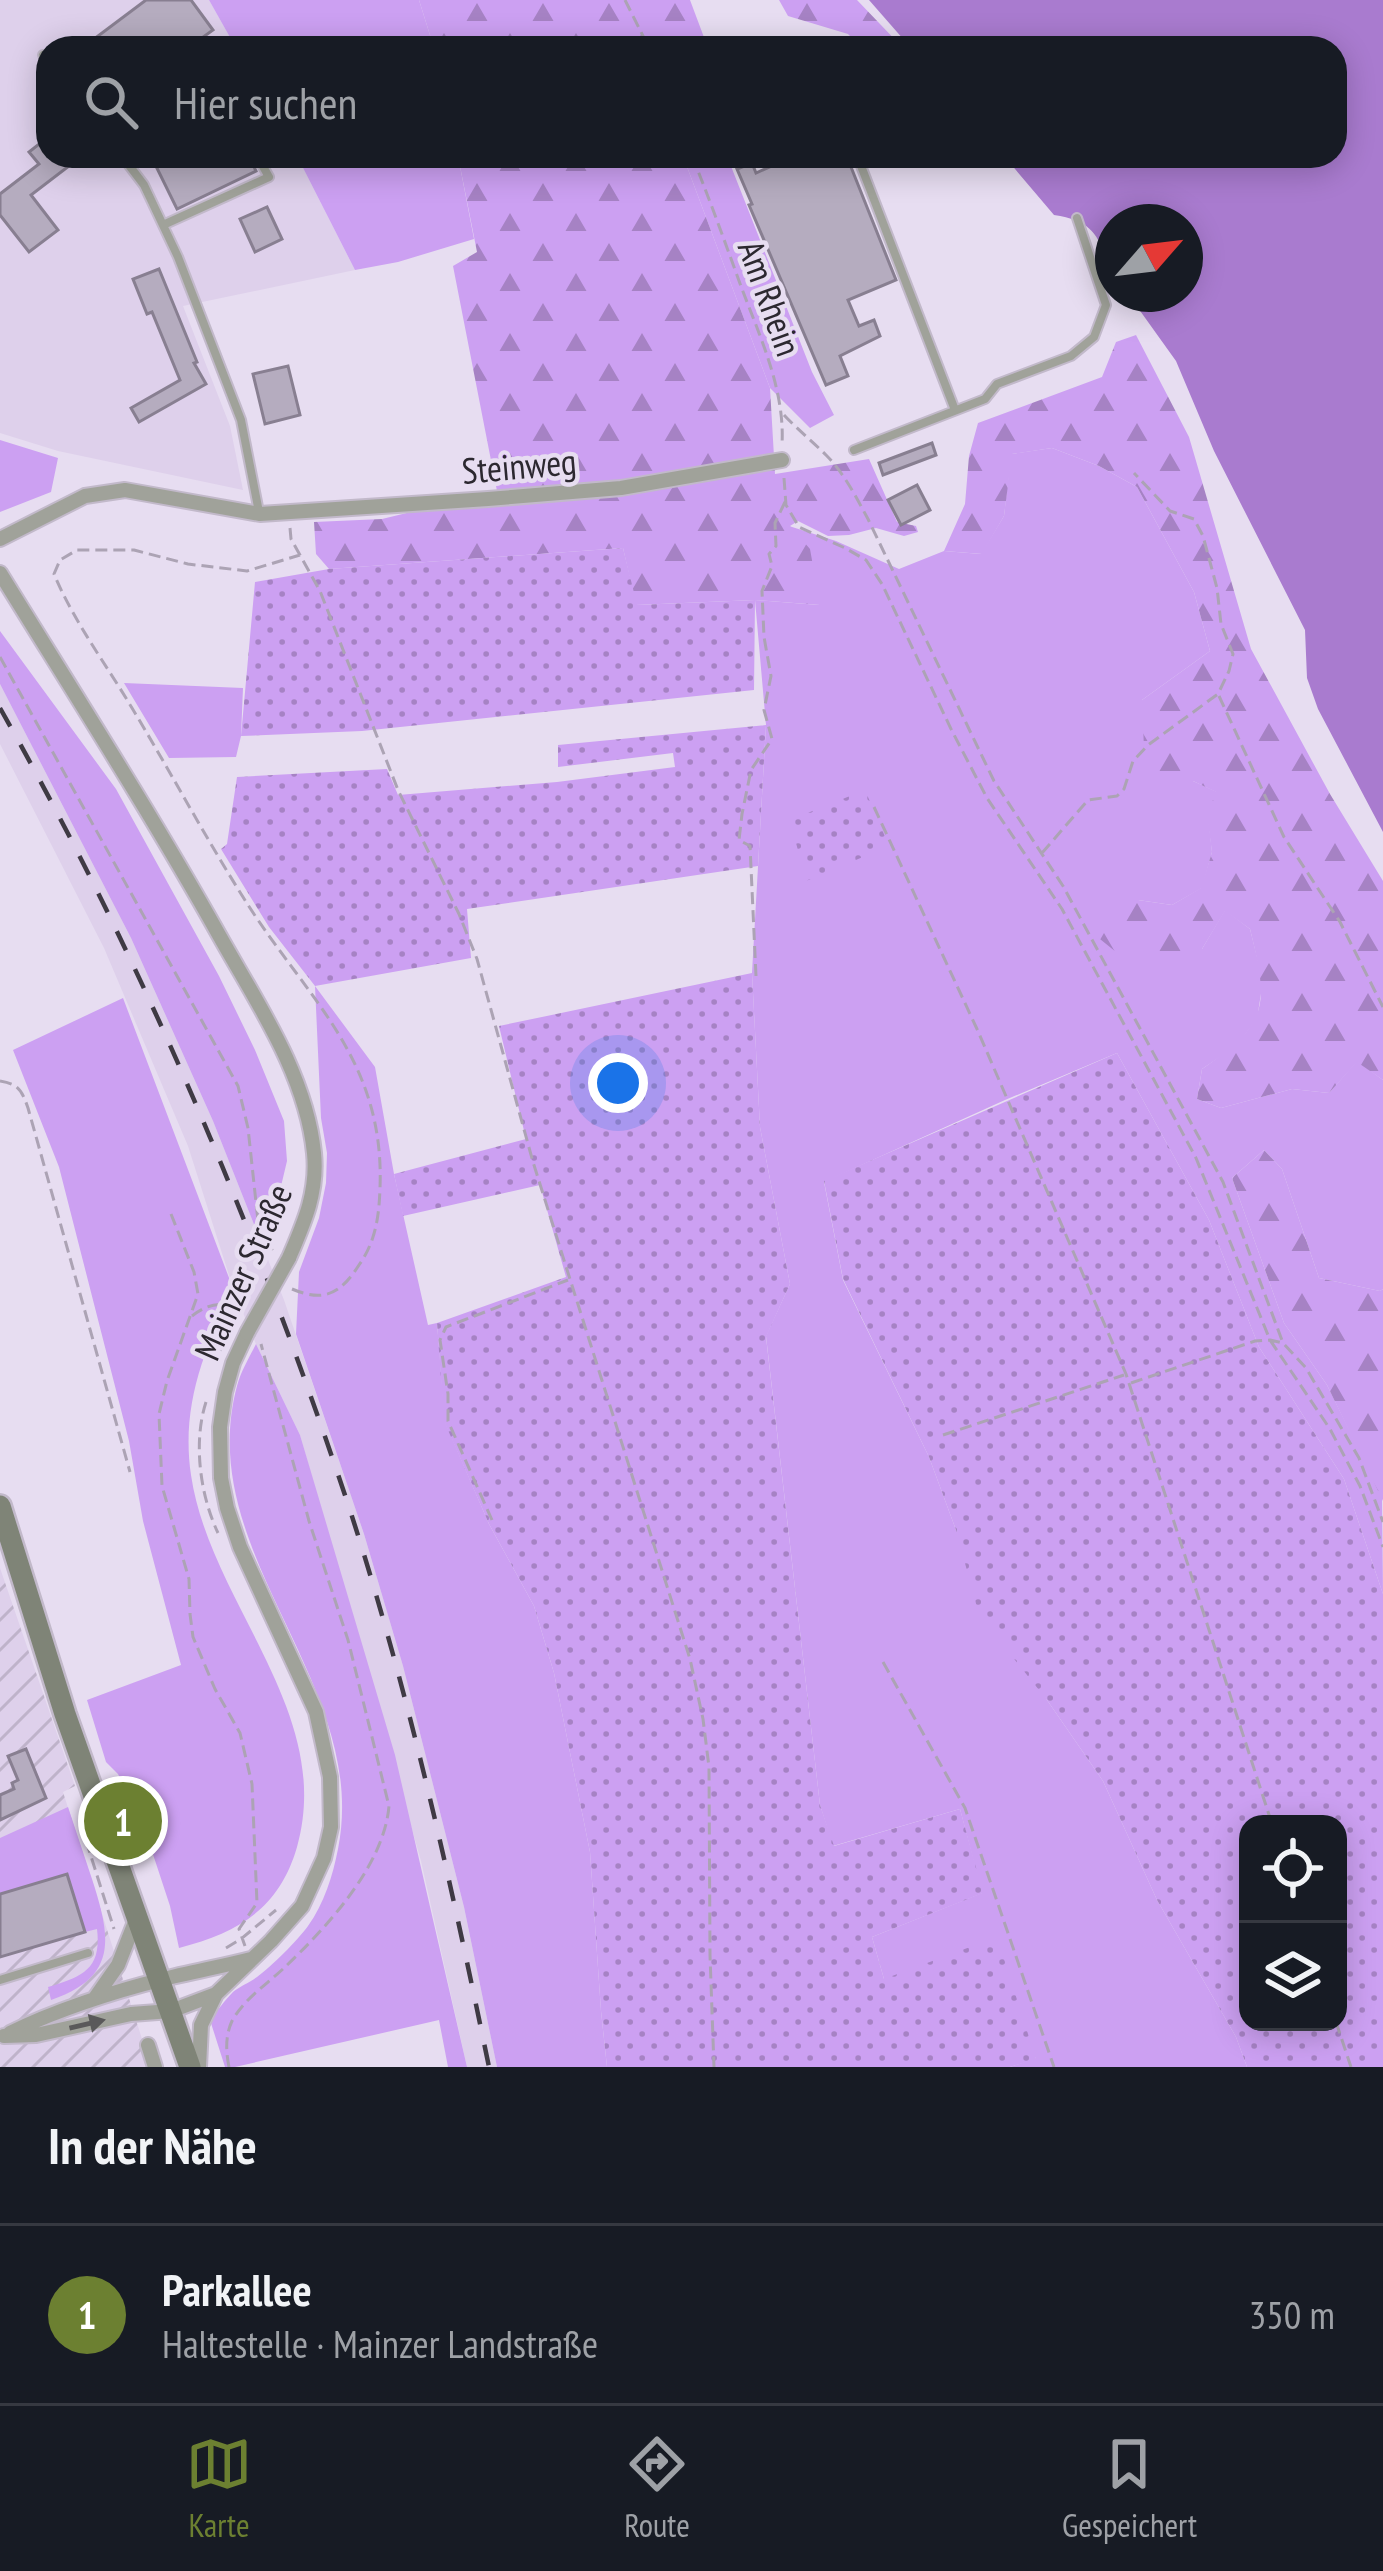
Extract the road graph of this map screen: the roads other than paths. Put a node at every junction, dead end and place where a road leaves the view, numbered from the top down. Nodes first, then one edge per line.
1 (131, 168) edge
2 (264, 168) edge
3 (862, 168) edge
4 (1077, 218) dead end
5 (163, 225) junction
6 (955, 410) junction
7 (854, 450) dead end
8 (782, 460) road end
9 (260, 514) junction
10 (0, 539) edge
11 (0, 573) edge
12 (0, 1506) edge
13 (138, 1916) junction
14 (88, 1953) dead end
15 (250, 1959) junction
16 (0, 1980) edge
17 (160, 1980) junction
18 (216, 1994) junction
19 (92, 2002) junction
20 (171, 2011) junction
21 (1, 2033) edge
22 (148, 2045) dead end
23 (155, 2067) edge
24 (190, 2067) edge
25 (199, 2067) edge

1 - 5 lane
2 - 5 lane
3 - 6 lane
4 - 6 lane
5 - 9 lane
6 - 7 lane
8 - 9 street, Steinweg
9 - 10 street, Steinweg
11 - 15 street, Mainzer Straße, bridge
12 - 13 main road
13 - 17 main road
13 - 19 street
14 - 16 lane
15 - 17 street
15 - 18 street, Mainzer Straße
17 - 19 street
17 - 20 main road
18 - 20 street
18 - 25 street
19 - 21 street
21 -> 20 street
20 - 24 main road
22 - 23 street

